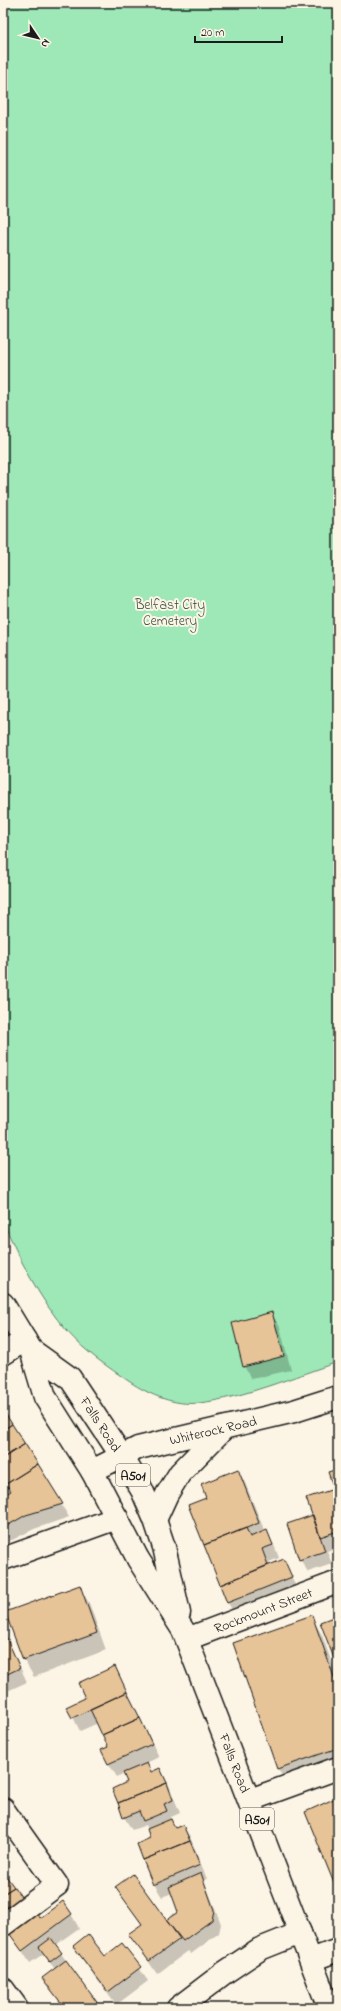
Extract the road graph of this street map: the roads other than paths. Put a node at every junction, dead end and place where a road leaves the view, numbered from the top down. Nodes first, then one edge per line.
1 (3, 1304) edge
2 (28, 1345) junction
3 (3, 1354) edge
4 (338, 1397) edge
5 (224, 1428) junction
6 (121, 1455) junction
7 (92, 1471) junction
8 (117, 1518) junction
9 (156, 1520) junction
10 (3, 1559) edge
11 (338, 1582) edge
12 (185, 1634) junction
13 (338, 1768) edge
14 (250, 1800) junction
15 (3, 1809) edge
16 (3, 1925) edge
17 (300, 1933) junction
18 (338, 1950) edge
19 (311, 1960) junction
20 (3, 1989) edge
21 (17, 2008) edge
22 (178, 2008) edge
23 (329, 2008) edge

1 - 2 main road, Falls Road / A501
2 - 3 main road
2 - 6 main road, Falls Road / A501
2 - 7 main road, Falls Road / A501
4 - 5 main road, Whiterock Road
5 - 6 main road, Whiterock Road
5 - 9 main road
6 - 7 main road, Whiterock Road
6 - 9 main road, Falls Road / A501
7 - 8 main road, Falls Road / A501
8 - 10 main road
8 - 12 main road, Falls Road / A501
9 - 12 main road, Falls Road / A501
11 - 12 main road, Rockmount Street
12 - 14 main road, Falls Road / A501
13 - 14 main road
14 - 17 main road, Falls Road / A501
15 - 16 main road
17 - 19 main road, Falls Road / A501
17 - 22 main road
18 - 19 main road
19 - 23 main road, Falls Road / A501
20 - 21 main road

